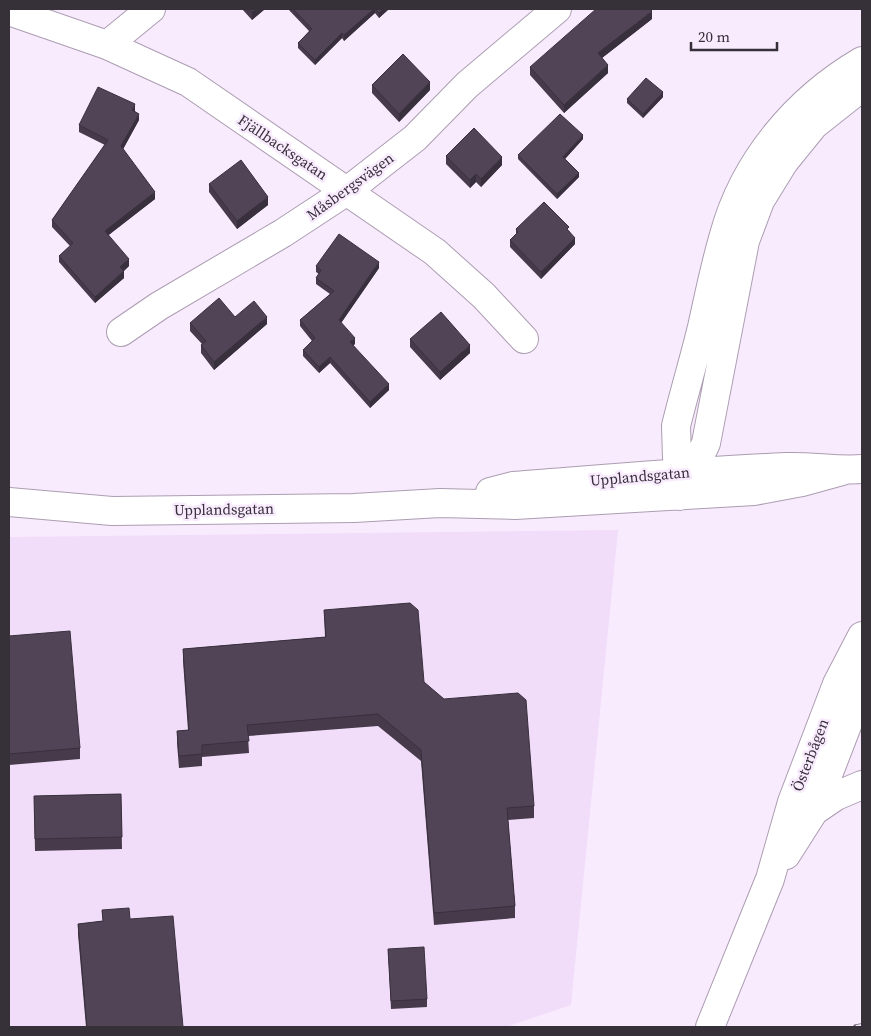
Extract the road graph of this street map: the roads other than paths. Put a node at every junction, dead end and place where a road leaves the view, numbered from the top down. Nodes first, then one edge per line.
1 (152, 9) edge
2 (557, 9) edge
3 (9, 11) edge
4 (107, 45) junction
5 (862, 61) edge
6 (862, 87) edge
7 (346, 191) junction
8 (121, 332) dead end
9 (524, 339) dead end
10 (852, 470) edge
11 (680, 484) junction
12 (9, 502) edge
13 (862, 636) edge
14 (861, 690) edge
15 (862, 785) edge
16 (814, 811) junction
17 (770, 879) junction
18 (710, 1027) edge

1 - 4 main road
2 - 7 main road, Måsbergsvägen
3 - 4 main road, Fjällbacksgatan
4 - 7 main road, Fjällbacksgatan
5 - 11 main road
6 - 11 main road
7 - 8 main road, Måsbergsvägen
7 - 9 main road, Fjällbacksgatan
10 - 11 main road, Upplandsgatan
11 - 12 main road, Upplandsgatan
13 - 17 main road, Österbågen
14 - 16 main road, Österbågen
15 - 16 main road
16 - 17 main road, Österbågen
17 - 18 main road, Österbågen

